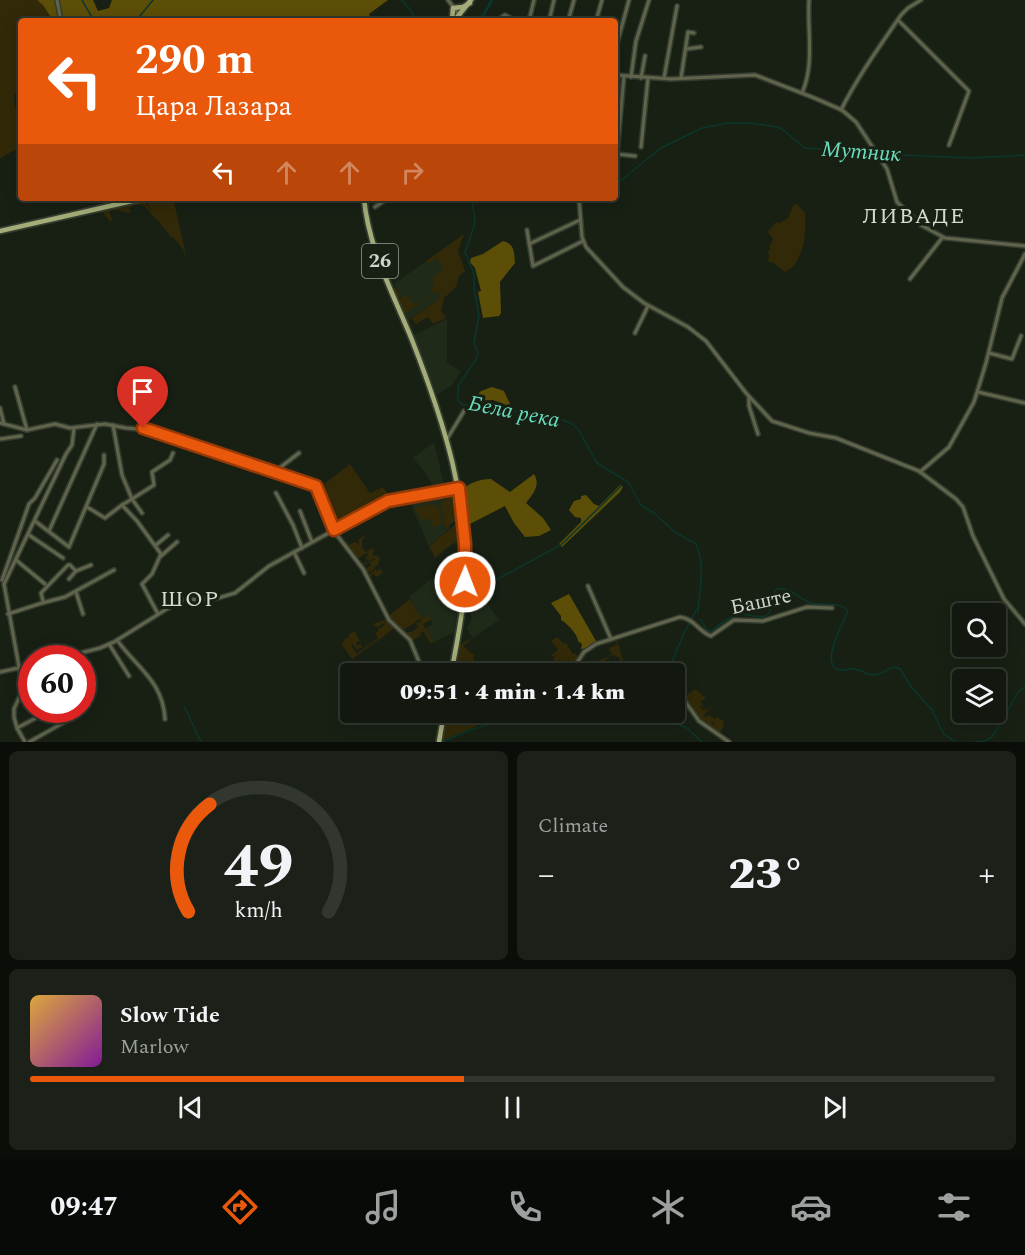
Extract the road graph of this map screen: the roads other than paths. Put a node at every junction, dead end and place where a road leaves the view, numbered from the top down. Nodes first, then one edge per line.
1 (57, 0) edge
2 (448, 0) edge
3 (534, 0) edge
4 (554, 0) edge
5 (574, 0) edge
6 (602, 0) edge
7 (629, 0) edge
8 (649, 0) edge
9 (809, 0) edge
10 (921, 0) edge
11 (470, 1) edge
12 (677, 6) dead end
13 (453, 8) junction
14 (460, 15) junction
15 (60, 18) edge
16 (453, 18) edge
17 (456, 18) edge
18 (462, 18) edge
19 (530, 18) edge
20 (550, 18) edge
21 (569, 18) edge
22 (597, 18) edge
23 (898, 20) junction
24 (694, 33) dead end
25 (618, 40) edge
26 (702, 47) dead end
27 (686, 49) junction
28 (645, 56) dead end
29 (618, 75) edge
30 (624, 76) junction
31 (631, 77) junction
32 (641, 78) junction
33 (648, 78) junction
34 (664, 78) junction
35 (681, 78) junction
36 (802, 93) junction
37 (841, 110) junction
38 (618, 134) edge
39 (949, 145) dead end
40 (641, 147) dead end
41 (618, 154) edge
42 (635, 156) dead end
43 (132, 201) edge
44 (365, 201) edge
45 (384, 201) edge
46 (579, 201) edge
47 (375, 207) dead end
48 (580, 220) junction
49 (0, 231) edge
50 (527, 231) dead end
51 (942, 237) junction
52 (583, 242) junction
53 (529, 244) junction
54 (1025, 246) edge
55 (1025, 254) edge
56 (910, 279) dead end
57 (648, 306) junction
58 (635, 333) dead end
59 (1021, 336) dead end
60 (988, 353) junction
61 (15, 387) dead end
62 (978, 392) junction
63 (749, 397) junction
64 (1025, 403) edge
65 (0, 408) edge
66 (464, 411) dead end
67 (2, 424) edge
68 (97, 424) junction
69 (113, 425) junction
70 (74, 427) junction
71 (27, 430) junction
72 (758, 434) dead end
73 (21, 436) dead end
74 (0, 439) edge
75 (447, 439) junction
76 (173, 453) dead end
77 (299, 453) dead end
78 (104, 454) dead end
79 (57, 460) dead end
80 (921, 472) junction
81 (273, 473) junction
82 (458, 488) junction
83 (276, 493) dead end
84 (132, 499) junction
85 (122, 505) junction
86 (87, 507) junction
87 (300, 512) dead end
88 (142, 513) dead end
89 (35, 521) junction
90 (333, 530) junction
91 (49, 531) junction
92 (28, 535) junction
93 (168, 535) dead end
94 (177, 542) dead end
95 (312, 542) junction
96 (156, 545) junction
97 (302, 548) junction
98 (294, 552) junction
99 (161, 556) junction
100 (63, 558) dead end
101 (16, 560) junction
102 (91, 565) dead end
103 (114, 570) dead end
104 (76, 572) junction
105 (304, 573) dead end
106 (69, 579) dead end
107 (2, 581) edge
108 (45, 584) dead end
109 (588, 586) dead end
110 (76, 592) junction
111 (42, 603) junction
112 (832, 608) dead end
113 (8, 614) junction
114 (83, 614) dead end
115 (158, 615) junction
116 (1025, 624) edge
117 (611, 639) junction
118 (117, 640) junction
119 (109, 644) junction
120 (96, 648) edge
121 (18, 663) edge
122 (419, 663) edge
123 (454, 663) edge
124 (577, 663) edge
125 (18, 668) edge
126 (0, 672) edge
127 (129, 676) dead end
128 (18, 700) edge
129 (685, 701) edge
130 (165, 719) dead end
131 (26, 723) edge
132 (63, 723) edge
133 (442, 723) edge
134 (17, 728) junction
135 (27, 742) edge
136 (439, 742) edge
137 (729, 742) edge

1 - 15 street
2 - 13 street
3 - 19 street
4 - 20 street
5 - 21 street
6 - 22 street
7 - 25 street
8 - 31 street
9 - 36 street
10 - 23 street
11 - 13 main road
11 - 14 main road
12 - 34 street
13 - 14 street
13 - 16 main road
14 - 17 main road
14 - 18 street
23 - 37 street
23 - 39 street
24 - 27 street
26 - 27 street
27 - 35 street
28 - 32 street
29 - 30 street
30 - 31 street
30 - 38 street
31 - 32 street
32 - 33 street
33 - 34 street
33 - 40 street
34 - 35 street
35 - 36 street
36 - 37 street
37 - 51 street
41 - 42 street
43 - 49 main road
44 - 75 main road, 26
45 - 47 street
46 - 48 street
48 - 52 street
48 - 53 street
50 - 53 street
51 - 54 street
51 - 56 street
52 - 53 street
52 - 57 street
55 - 60 street
57 - 58 street
57 - 63 street
59 - 60 street
60 - 62 street
61 - 71 street
62 - 64 street
62 - 80 street
63 - 72 street
63 - 80 street
65 - 67 street
66 - 75 street
67 - 71 street
68 - 69 street
68 - 70 street
68 - 91 street
69 - 81 street
69 - 84 street
70 - 71 street
70 - 89 street
73 - 74 street
75 - 82 main road, 26
76 - 84 street
77 - 81 street
78 - 86 street
79 - 107 street
80 - 116 street
81 - 90 street
82 - 90 street
82 - 123 main road, 26
83 - 97 street
84 - 85 street
84 - 88 street
85 - 86 street
85 - 96 street
86 - 91 street
87 - 95 street
89 - 91 street
89 - 92 street
90 - 95 street
90 - 122 street
92 - 100 street
92 - 101 street
93 - 96 street
94 - 99 street
95 - 97 street
96 - 99 street
97 - 98 street
98 - 105 street
98 - 115 street
99 - 115 street
101 - 107 street
101 - 108 street
102 - 104 street
103 - 110 street
104 - 106 street
104 - 111 street
107 - 113 street
109 - 117 street
110 - 111 street
110 - 114 street
111 - 113 street
112 - 117 street, Баште
113 - 121 street
115 - 118 street
117 - 124 street, Баште
118 - 119 street
118 - 130 street
119 - 120 street
119 - 127 street
125 - 126 street
128 - 134 street
129 - 137 street
131 - 134 street
132 - 135 street
133 - 136 main road
134 - 135 street

